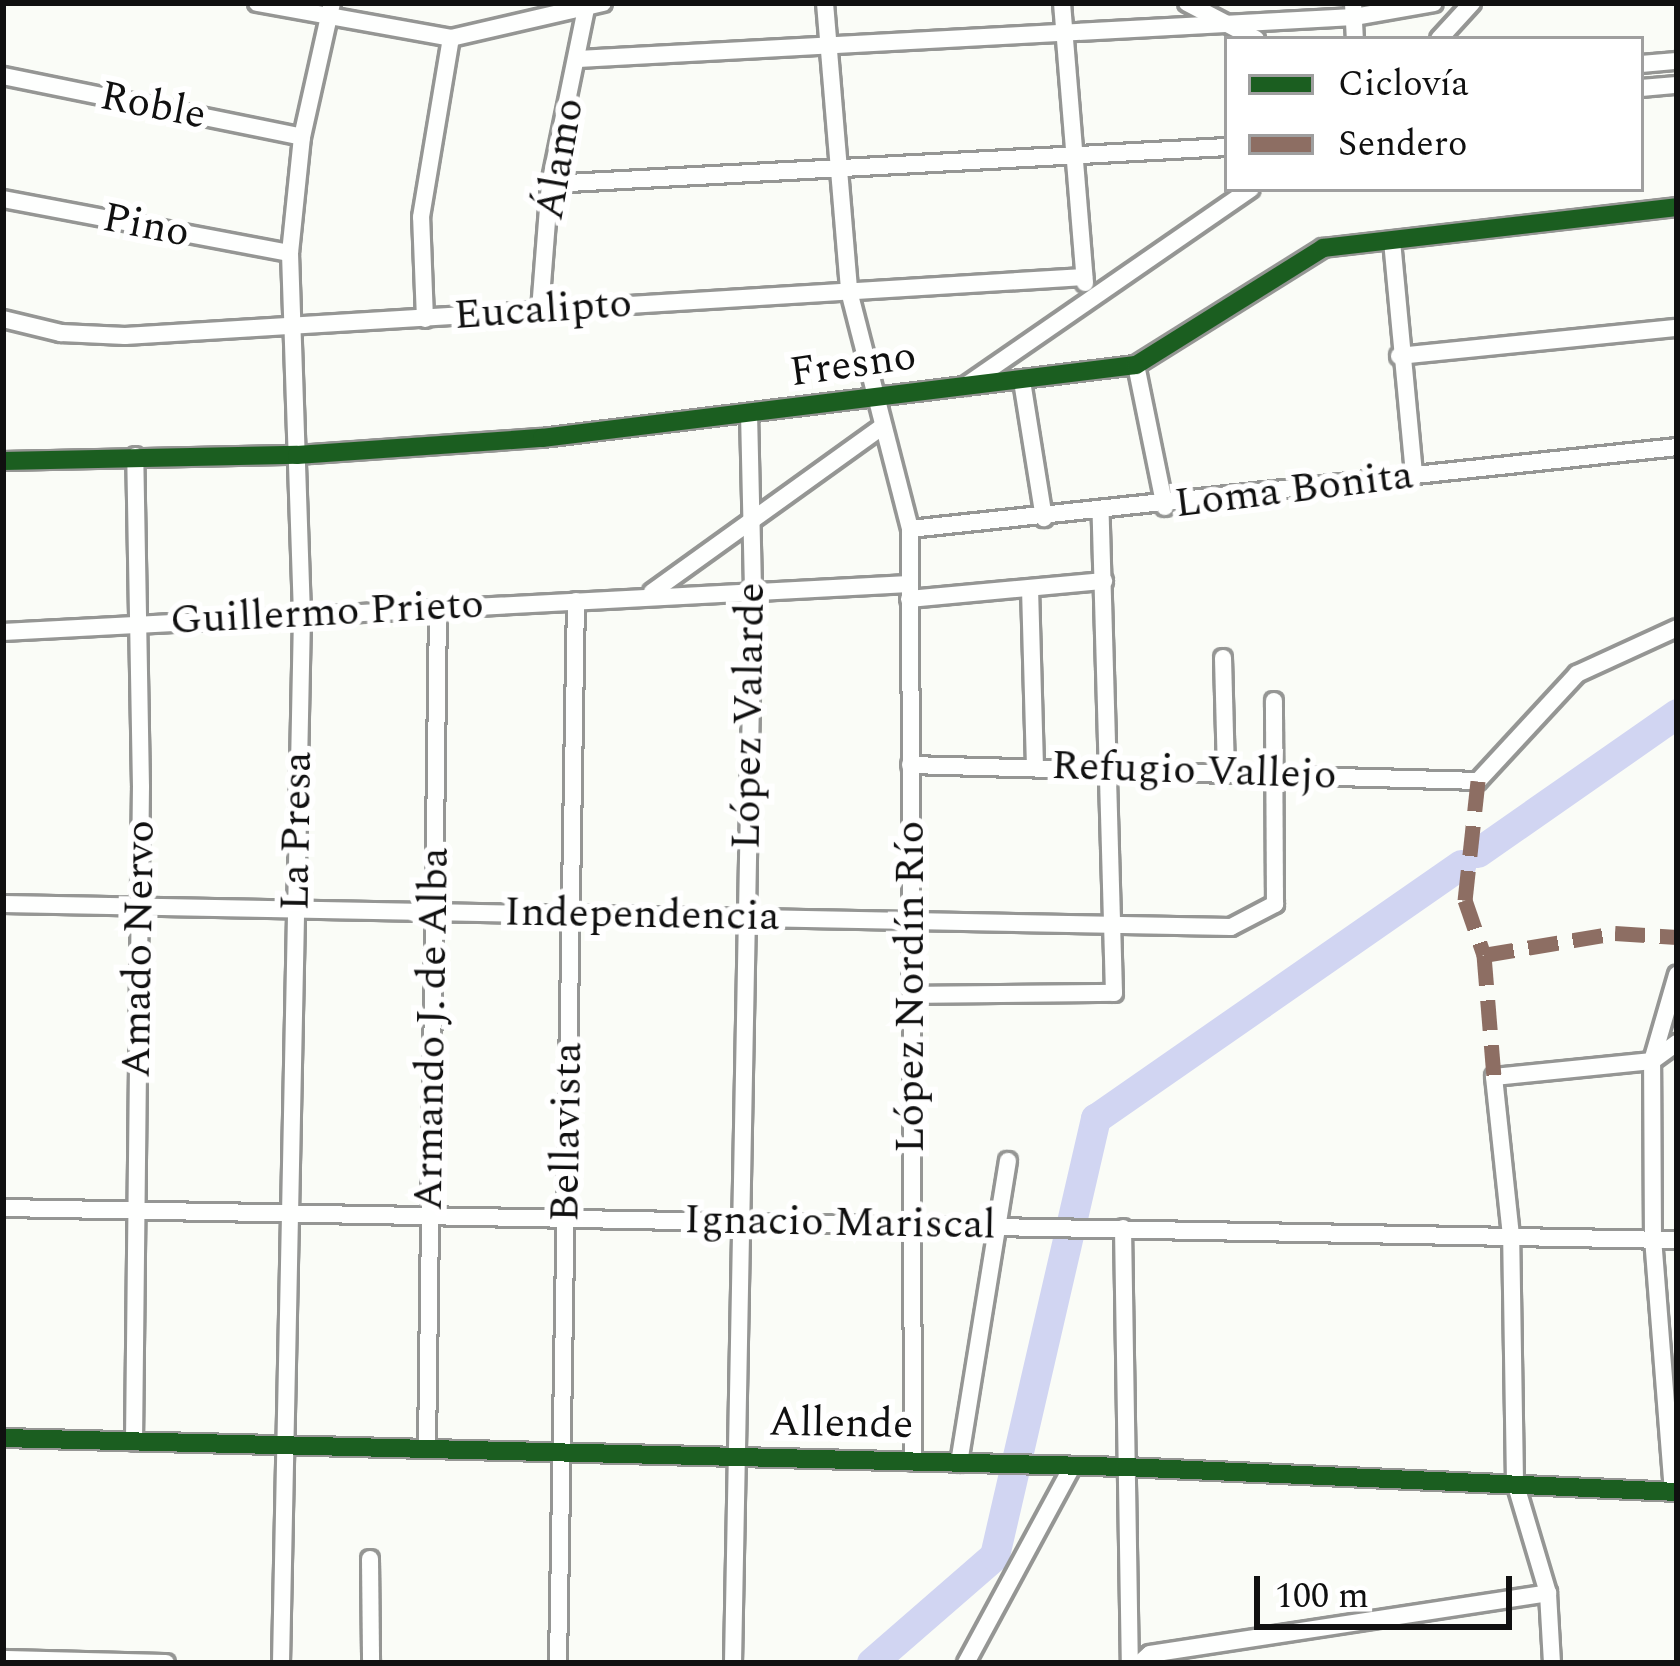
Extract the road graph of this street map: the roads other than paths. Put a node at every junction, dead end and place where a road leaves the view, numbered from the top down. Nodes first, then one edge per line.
1 (257, 3) edge
2 (825, 3) edge
3 (1063, 3) edge
4 (1187, 3) edge
5 (1434, 3) edge
6 (1472, 3) edge
7 (595, 5) edge
8 (331, 10) edge
9 (1353, 10) edge
10 (1225, 23) junction
11 (1065, 33) junction
12 (1250, 36) edge
13 (1442, 36) edge
14 (451, 38) junction
15 (826, 46) junction
16 (578, 59) junction
17 (1677, 61) edge
18 (1644, 64) edge
19 (3, 76) edge
20 (1677, 85) edge
21 (1644, 88) edge
22 (302, 137) junction
23 (1224, 147) edge
24 (1075, 156) junction
25 (840, 172) junction
26 (550, 184) junction
27 (1247, 192) edge
28 (3, 199) edge
29 (1677, 208) edge
30 (1392, 241) junction
31 (290, 253) junction
32 (1084, 277) junction
33 (849, 290) junction
34 (1086, 301) junction
35 (540, 310) junction
36 (3, 319) edge
37 (424, 319) junction
38 (296, 326) junction
39 (1677, 328) edge
40 (1399, 356) junction
41 (1136, 365) junction
42 (1022, 381) junction
43 (965, 387) junction
44 (878, 397) junction
45 (748, 417) junction
46 (882, 427) junction
47 (1677, 447) edge
48 (297, 454) junction
49 (135, 456) junction
50 (3, 460) edge
51 (1414, 475) junction
52 (1166, 507) junction
53 (1101, 513) junction
54 (752, 516) junction
55 (1044, 518) junction
56 (910, 529) junction
57 (1104, 581) junction
58 (1030, 588) junction
59 (753, 589) junction
60 (909, 591) junction
61 (651, 592) junction
62 (576, 601) junction
63 (438, 608) junction
64 (302, 615) junction
65 (137, 622) junction
66 (1677, 628) edge
67 (3, 632) edge
68 (1223, 658) dead end
69 (1274, 700) dead end
70 (910, 765) junction
71 (1035, 765) junction
72 (1109, 767) junction
73 (1226, 772) junction
74 (1274, 773) junction
75 (3, 904) edge
76 (139, 906) junction
77 (296, 909) junction
78 (434, 912) junction
79 (571, 914) junction
80 (744, 916) junction
81 (910, 921) junction
82 (1113, 923) junction
83 (1677, 975) edge
84 (911, 995) junction
85 (1677, 1043) edge
86 (1652, 1061) junction
87 (1008, 1161) dead end
88 (3, 1208) edge
89 (136, 1210) junction
90 (290, 1214) junction
91 (430, 1216) junction
92 (566, 1219) junction
93 (737, 1222) junction
94 (912, 1225) junction
95 (1009, 1226) junction
96 (1116, 1227) junction
97 (1511, 1236) junction
98 (1653, 1239) junction
99 (1677, 1240) edge
100 (3, 1438) edge
101 (134, 1442) junction
102 (285, 1446) junction
103 (427, 1449) junction
104 (561, 1453) junction
105 (735, 1457) junction
106 (913, 1462) junction
107 (966, 1463) junction
108 (1065, 1467) junction
109 (1125, 1467) junction
110 (1514, 1482) junction
111 (1675, 1492) edge
112 (370, 1559) dead end
113 (1548, 1593) junction
114 (3, 1659) edge
115 (166, 1663) edge
116 (281, 1663) edge
117 (371, 1663) edge
118 (558, 1663) edge
119 (733, 1663) edge
120 (966, 1663) edge
121 (1130, 1663) edge
122 (1140, 1663) edge
123 (1552, 1663) edge

1 - 8 street
2 - 15 street, López Nordín Río
3 - 11 street
4 - 10 street
5 - 9 street
6 - 13 street
7 - 14 street
7 - 16 street, Álamo
8 - 14 street
8 - 22 street, La Presa
9 - 10 street
10 - 11 street
10 - 12 street
11 - 15 street
11 - 24 street
14 - 37 street
15 - 16 street
15 - 25 street, López Nordín Río
16 - 26 street, Álamo
17 - 18 street
19 - 22 street, Roble
20 - 21 street
22 - 31 street, La Presa
23 - 24 street
24 - 25 street
24 - 32 street
25 - 26 street
25 - 33 street, López Nordín Río
26 - 35 street, Álamo
27 - 34 street
28 - 31 street, Pino
29 - 30 street, Fresno
30 - 40 street
30 - 41 street, Fresno
31 - 38 street, La Presa
32 - 33 street, Eucalipto
32 - 34 street
33 - 35 street, Eucalipto
33 - 44 street, López Nordín Río
34 - 43 street
35 - 37 street, Eucalipto
36 - 38 street, Eucalipto
37 - 38 street, Eucalipto
38 - 48 street, La Presa
39 - 40 street
40 - 51 street
41 - 42 street, Fresno
41 - 52 street
42 - 43 street, Fresno
42 - 55 street
43 - 44 street, Fresno
44 - 45 street, Fresno
44 - 46 street, López Nordín Río
45 - 48 street, Fresno
45 - 54 street, López Valarde
46 - 54 street
46 - 56 street, López Nordín Río
47 - 51 street, Loma Bonita
48 - 49 street, Fresno
48 - 64 street, La Presa
49 - 50 street, Fresno
49 - 65 street, Amado Nervo
51 - 52 street, Loma Bonita
52 - 53 street, Loma Bonita
53 - 55 street, Loma Bonita
53 - 57 street
54 - 59 street, López Valarde
54 - 61 street
55 - 56 street, Loma Bonita
56 - 60 street, López Nordín Río
57 - 58 street, Guillermo Prieto
57 - 72 street
58 - 60 street, Guillermo Prieto
58 - 71 street
59 - 60 street, Guillermo Prieto
59 - 61 street, Guillermo Prieto
59 - 80 street, López Valarde
60 - 70 street, López Nordín Río
61 - 62 street, Guillermo Prieto
62 - 63 street, Guillermo Prieto
62 - 79 street, Bellavista
63 - 64 street, Guillermo Prieto
63 - 78 street, Armando J. de Alba
64 - 65 street, Guillermo Prieto
64 - 77 street, La Presa
65 - 67 street, Guillermo Prieto
65 - 76 street, Amado Nervo
66 - 74 street, Refugio Vallejo
68 - 73 street
69 - 74 street
70 - 71 street, Refugio Vallejo
70 - 81 street, López Nordín Río
71 - 72 street, Refugio Vallejo
72 - 73 street, Refugio Vallejo
72 - 82 street
73 - 74 street, Refugio Vallejo
74 - 82 street, Independencia
75 - 76 street, Independencia
76 - 77 street, Independencia
76 - 89 street, Amado Nervo
77 - 78 street, Independencia
77 - 90 street, La Presa
78 - 79 street, Independencia
78 - 91 street, Armando J. de Alba
79 - 80 street, Independencia
79 - 92 street, Bellavista
80 - 81 street, Independencia
80 - 93 street, López Valarde
81 - 82 street, Independencia
81 - 84 street, López Nordín Río
82 - 84 street
83 - 86 street
84 - 94 street, López Nordín Río
85 - 86 street
86 - 97 street
86 - 98 street
87 - 95 street
88 - 89 street, Ignacio Mariscal
89 - 90 street, Ignacio Mariscal
89 - 101 street, Amado Nervo
90 - 91 street, Ignacio Mariscal
90 - 102 street, La Presa
91 - 92 street, Ignacio Mariscal
91 - 103 street, Armando J. de Alba
92 - 93 street, Ignacio Mariscal
92 - 104 street, Bellavista
93 - 94 street, Ignacio Mariscal
93 - 105 street, López Valarde
94 - 95 street, Ignacio Mariscal
94 - 106 street, López Nordín Río
95 - 96 street, Ignacio Mariscal
95 - 107 street
96 - 97 street, Ignacio Mariscal
96 - 109 street
97 - 98 street, Ignacio Mariscal
97 - 110 street
98 - 99 street, Ignacio Mariscal
98 - 111 street
100 - 101 street, Allende
101 - 102 street, Allende
102 - 103 street, Allende
102 - 116 street, La Presa
103 - 104 street, Allende
104 - 105 street, Allende
104 - 118 street, Bellavista
105 - 106 street, Allende
105 - 119 street, López Valarde
106 - 107 street, Allende
107 - 108 street, Allende
108 - 109 street, Allende
108 - 120 street
109 - 110 street, Allende
109 - 121 street
110 - 111 street, Allende
110 - 113 street
112 - 117 street
113 - 122 street
113 - 123 street
114 - 115 street

